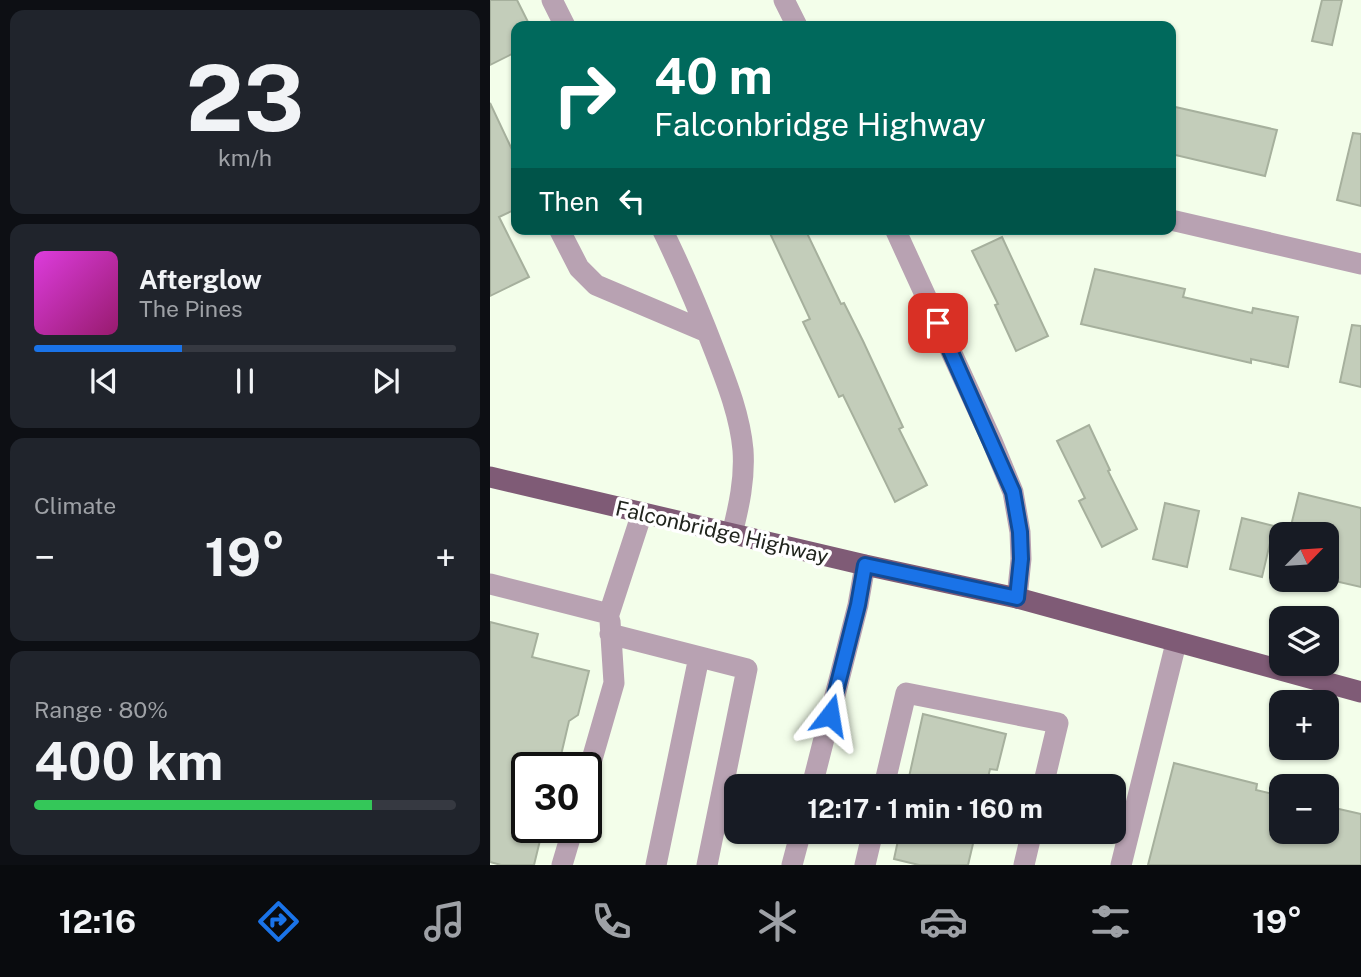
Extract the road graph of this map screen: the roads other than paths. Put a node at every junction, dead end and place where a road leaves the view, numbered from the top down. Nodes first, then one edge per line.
1 (552, 0) edge
2 (784, 0) edge
3 (562, 21) edge
4 (794, 21) edge
5 (1176, 221) edge
6 (562, 235) edge
7 (665, 235) edge
8 (898, 235) edge
9 (1361, 264) edge
10 (707, 332) junction
11 (490, 477) edge
12 (642, 513) junction
13 (732, 534) junction
14 (865, 565) junction
15 (490, 584) edge
16 (1017, 598) junction
17 (610, 624) junction
18 (1176, 643) junction
19 (699, 657) junction
20 (1361, 692) edge
21 (594, 752) edge
22 (815, 774) edge
23 (887, 774) edge
24 (1046, 774) edge
25 (569, 843) edge
26 (797, 844) edge
27 (870, 844) edge
28 (1029, 844) edge
29 (562, 865) edge
30 (656, 865) edge
31 (707, 865) edge
32 (792, 865) edge
33 (865, 865) edge
34 (1024, 865) edge
35 (1121, 865) edge

1 - 3 street
2 - 4 street
5 - 9 street
6 - 10 street
7 - 10 street
8 - 16 street
10 - 13 street
11 - 12 main road, Falconbridge Highway
12 - 13 main road, Falconbridge Highway
12 - 17 street
13 - 14 main road, Falconbridge Highway
14 - 16 main road, Falconbridge Highway
14 - 22 street
15 - 17 street
16 - 18 main road, Falconbridge Highway
17 - 19 street
17 - 21 street
18 - 20 main road, Falconbridge Highway
18 - 35 street
19 - 30 street
19 - 31 street
23 - 24 street
25 - 29 street
26 - 32 street
27 - 33 street
28 - 34 street

